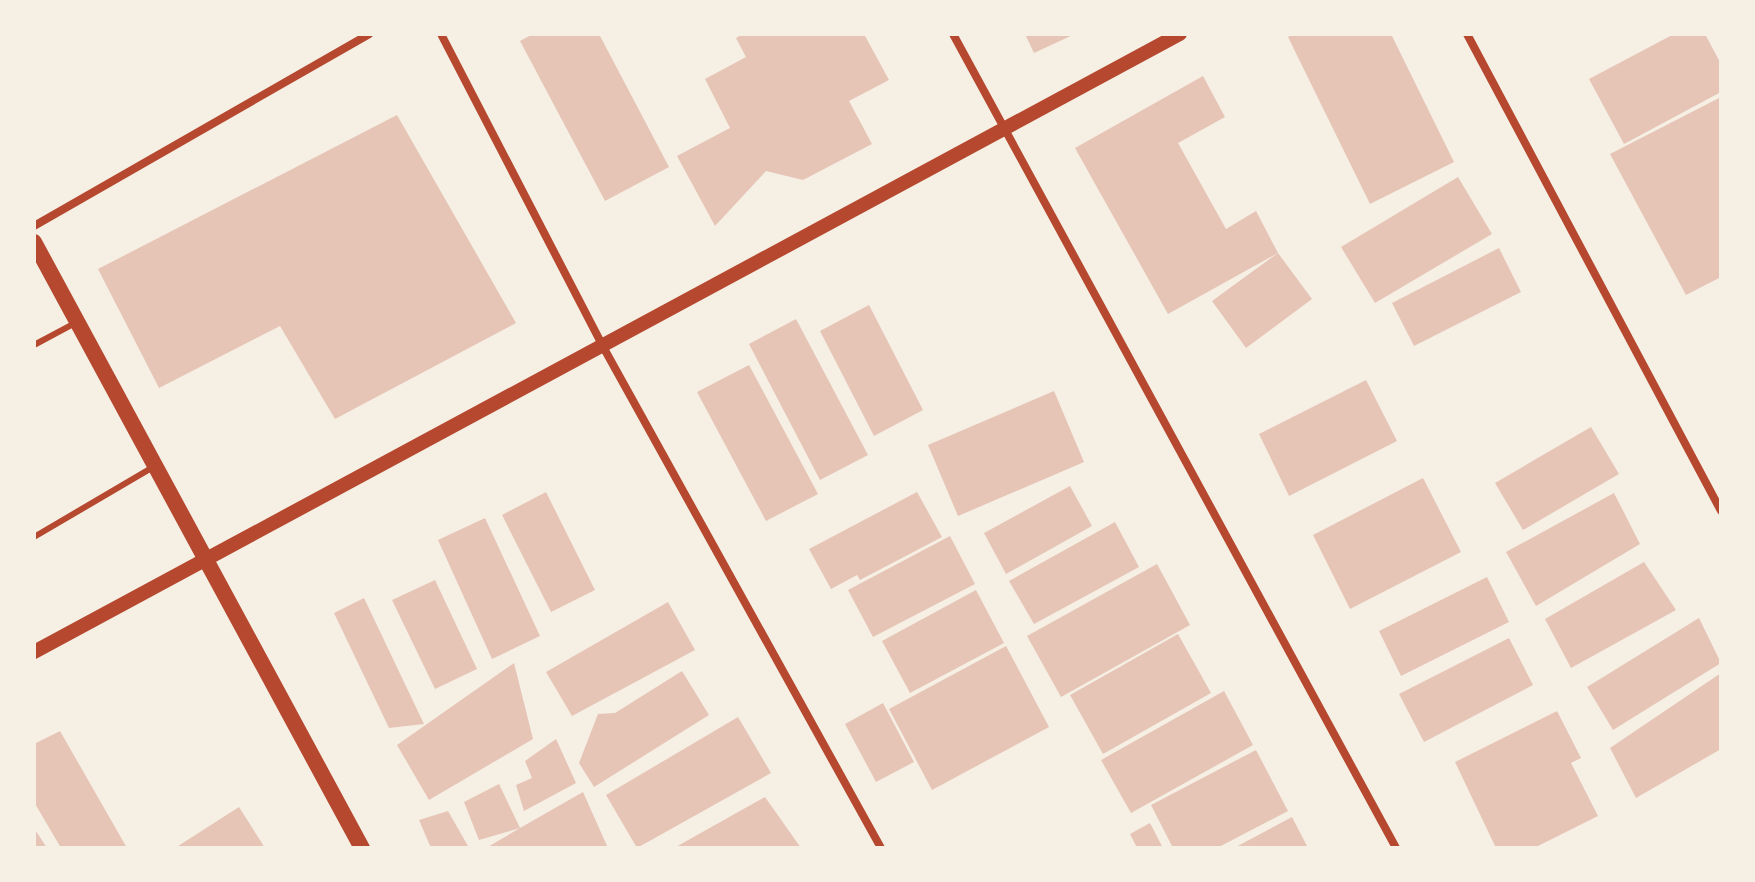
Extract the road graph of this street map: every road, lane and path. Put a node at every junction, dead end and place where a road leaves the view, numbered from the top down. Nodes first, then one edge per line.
1 (369, 34) edge
2 (441, 34) edge
3 (953, 34) edge
4 (1180, 34) edge
5 (1467, 34) edge
6 (1003, 125) junction
7 (34, 226) edge
8 (34, 242) edge
9 (78, 321) junction
10 (601, 343) junction
11 (34, 345) edge
12 (155, 466) junction
13 (1721, 511) edge
14 (34, 537) edge
15 (206, 556) junction
16 (34, 652) edge
17 (362, 848) edge
18 (881, 848) edge
19 (1396, 848) edge

1 - 7 street
2 - 10 street
3 - 6 street
4 - 6 street
5 - 13 street
6 - 10 street
6 - 19 street
8 - 9 main road
9 - 11 lane
9 - 12 main road
10 - 15 street
10 - 18 street
12 - 14 lane
12 - 15 main road
15 - 16 street
15 - 17 main road

